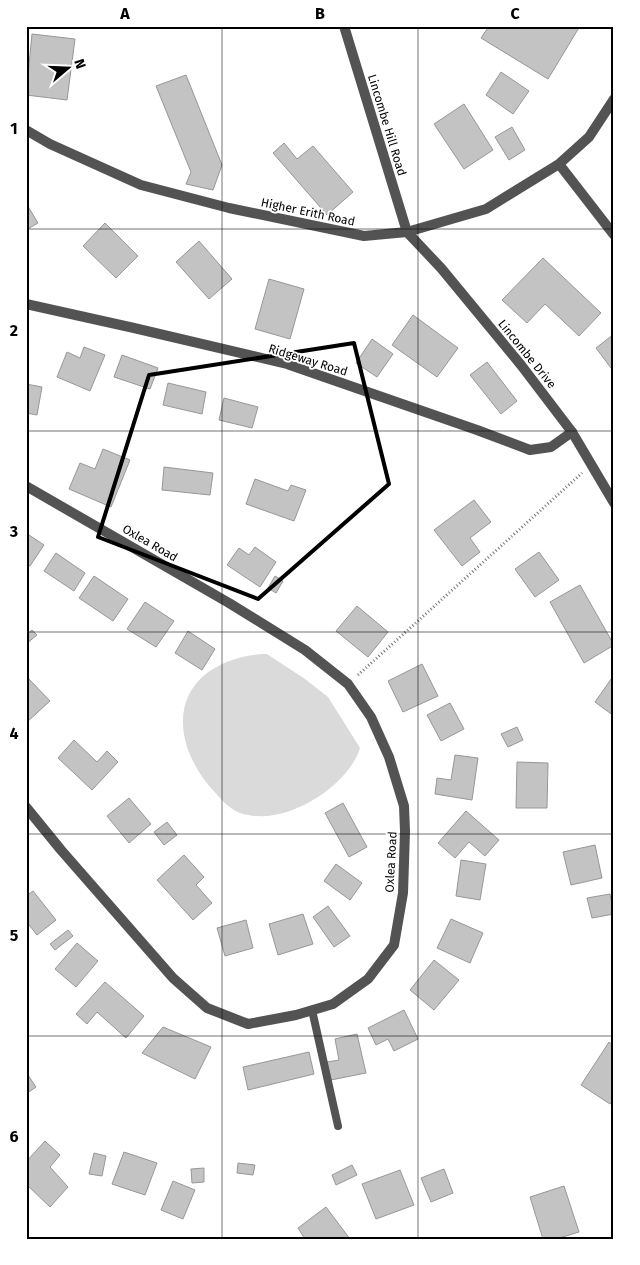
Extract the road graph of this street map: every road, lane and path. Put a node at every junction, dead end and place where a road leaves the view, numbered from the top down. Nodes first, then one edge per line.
1 (344, 26) edge
2 (614, 99) edge
3 (26, 130) edge
4 (560, 164) junction
5 (407, 232) junction
6 (614, 235) edge
7 (26, 304) edge
8 (572, 432) junction
9 (591, 464) junction
10 (26, 486) edge
11 (614, 503) edge
12 (348, 684) junction
13 (26, 807) edge
14 (312, 1010) junction
15 (338, 1126) dead end

1 - 5 street, Lincombe Hill Road
2 - 4 street, Higher Erith Road
3 - 5 street, Higher Erith Road
4 - 5 street, Higher Erith Road
4 - 6 street
5 - 8 street, Lincombe Drive
7 - 8 street, Ridgeway Road
8 - 9 street, Lincombe Drive
9 - 11 street, Lincombe Drive
9 - 12 path
10 - 12 street, Oxlea Road
12 - 14 street, Oxlea Road
13 - 14 street, Oxlea Road
14 - 15 lane

